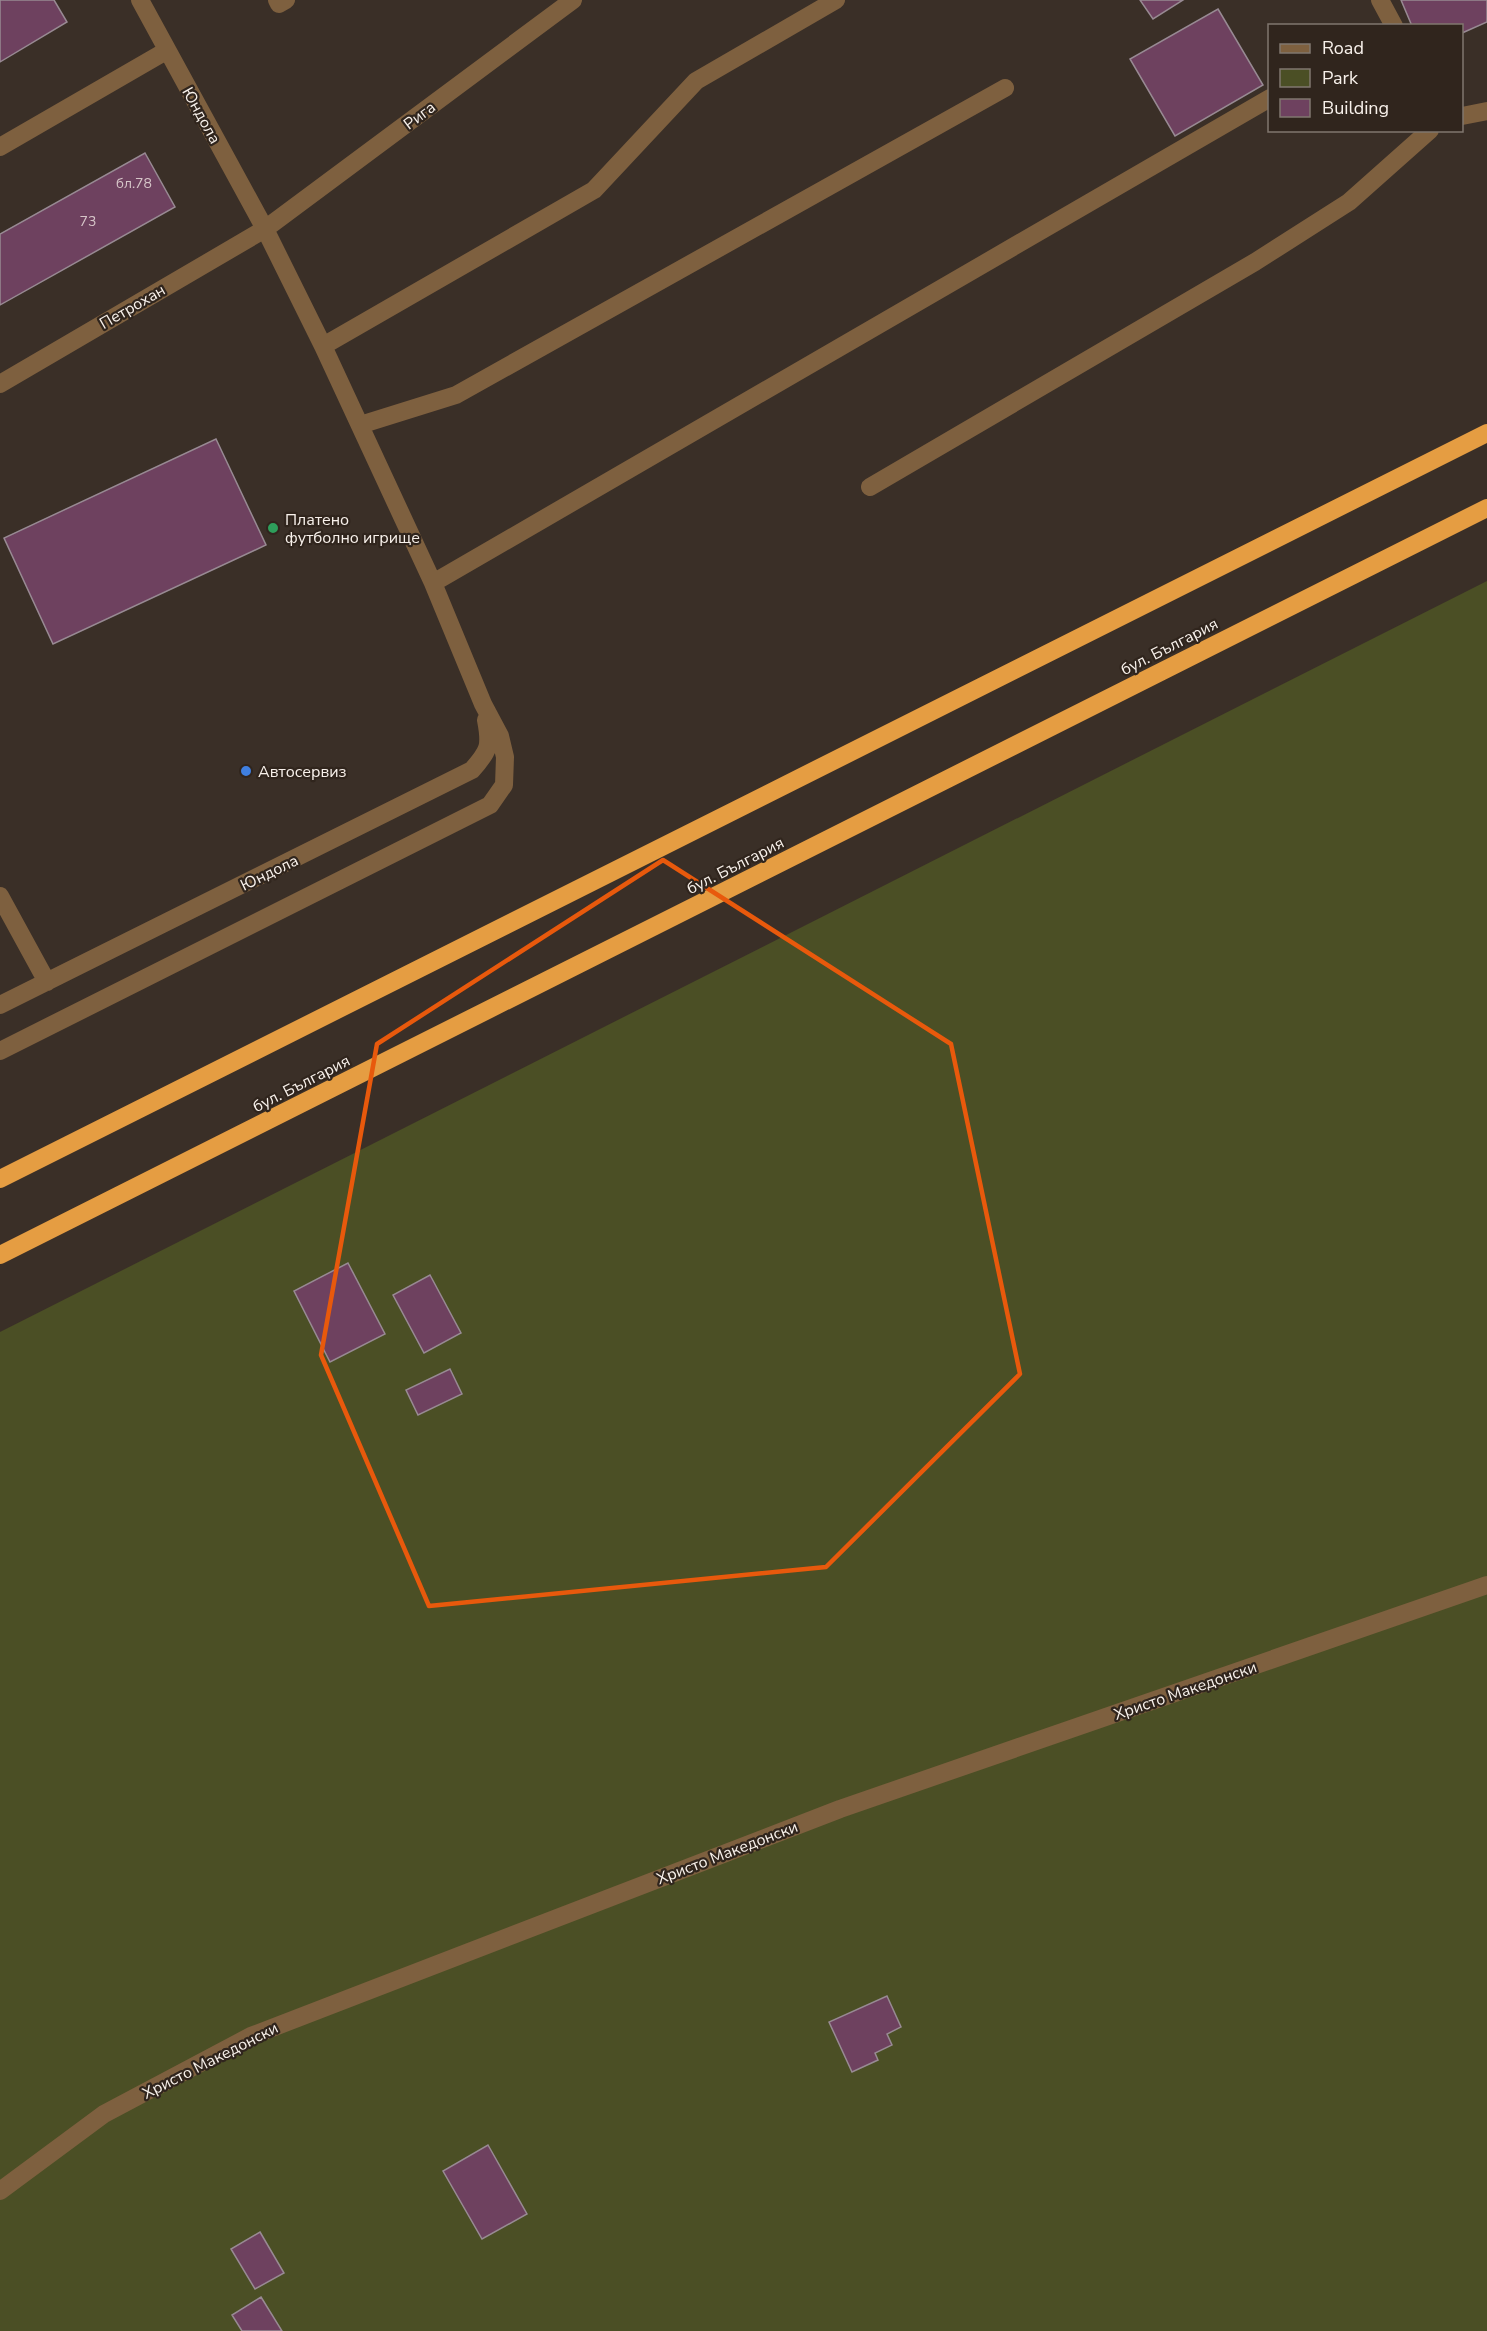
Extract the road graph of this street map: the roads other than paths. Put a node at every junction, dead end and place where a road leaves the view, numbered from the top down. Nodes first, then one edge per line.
1 (140, 0) edge
2 (278, 0) edge
3 (286, 0) edge
4 (573, 0) edge
5 (836, 0) edge
6 (1380, 0) edge
7 (1393, 24) edge
8 (166, 51) junction
9 (1005, 88) dead end
10 (1268, 100) edge
11 (1487, 111) edge
12 (1463, 116) edge
13 (1428, 132) edge
14 (0, 147) edge
15 (265, 229) junction
16 (324, 346) junction
17 (0, 384) edge
18 (360, 425) junction
19 (1487, 433) edge
20 (870, 487) dead end
21 (1487, 508) edge
22 (433, 583) junction
23 (483, 705) junction
24 (0, 896) edge
25 (47, 982) junction
26 (0, 1005) edge
27 (0, 1051) edge
28 (0, 1179) edge
29 (0, 1255) edge
30 (1487, 1584) edge
31 (0, 2191) edge

1 - 8 street, Юндола
2 - 3 street
4 - 15 street, Рига
5 - 16 street
6 - 7 street
8 - 14 street
8 - 15 street, Юндола
9 - 18 street
10 - 22 street
11 - 12 street
13 - 20 street
15 - 16 street, Юндола
15 - 17 street, Петрохан
16 - 18 street, Юндола
18 - 22 street, Юндола
19 - 28 highway
21 - 29 highway, бул. България
22 - 23 street, Юндола
23 - 25 street, Юндола
23 - 27 street
24 - 25 street
25 - 26 street, Юндола
30 - 31 street, Христо Македонски

